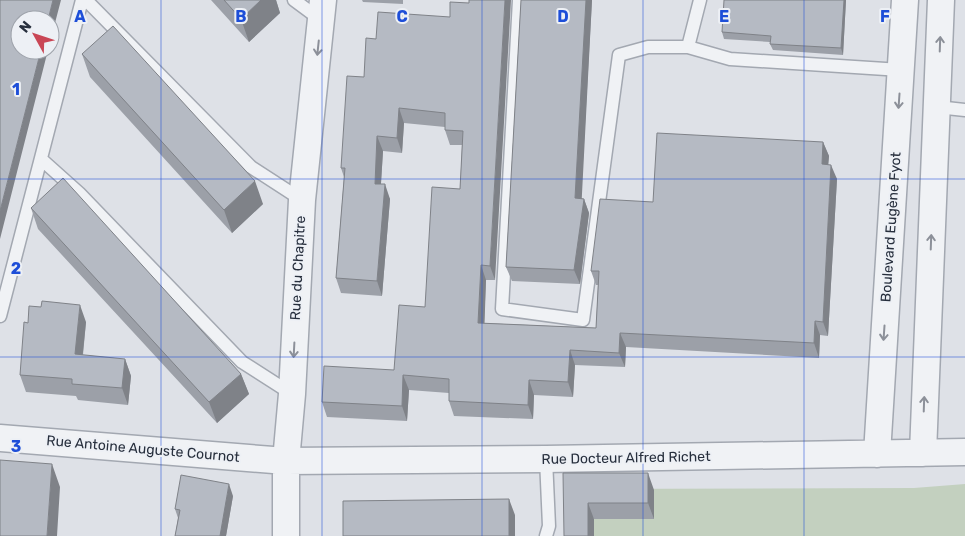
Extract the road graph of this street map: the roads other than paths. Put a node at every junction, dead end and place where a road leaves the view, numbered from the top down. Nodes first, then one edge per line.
1 (82, 0) edge
2 (86, 0) edge
3 (294, 0) edge
4 (519, 0) edge
5 (700, 0) edge
6 (905, 0) edge
7 (941, 0) edge
8 (322, 10) edge
9 (688, 47) junction
10 (901, 70) junction
11 (937, 107) junction
12 (965, 110) edge
13 (41, 159) junction
14 (302, 200) junction
15 (0, 316) edge
16 (292, 394) junction
17 (0, 438) edge
18 (965, 452) edge
19 (922, 453) junction
20 (877, 454) junction
21 (546, 460) junction
22 (286, 461) junction
23 (286, 536) edge
24 (546, 536) edge

1 - 13 lane
2 - 14 lane
3 - 8 lane
4 - 9 lane
5 - 9 lane
6 - 10 street, Boulevard Eugène Fyot
11 -> 7 street
8 -> 14 street, Rue du Chapitre
9 - 10 lane
10 -> 20 street, Boulevard Eugène Fyot
11 - 12 lane
19 -> 11 street
13 - 15 lane
13 - 16 lane
14 -> 16 street, Rue du Chapitre
16 - 22 street, Rue du Chapitre
17 - 22 street, Rue Antoine Auguste Cournot
18 - 19 street, Rue Docteur Alfred Richet
19 - 20 street, Rue Docteur Alfred Richet
20 - 21 street, Rue Docteur Alfred Richet
21 - 22 street, Rue Docteur Alfred Richet
21 - 24 lane
22 - 23 street, Rue du Chapitre

